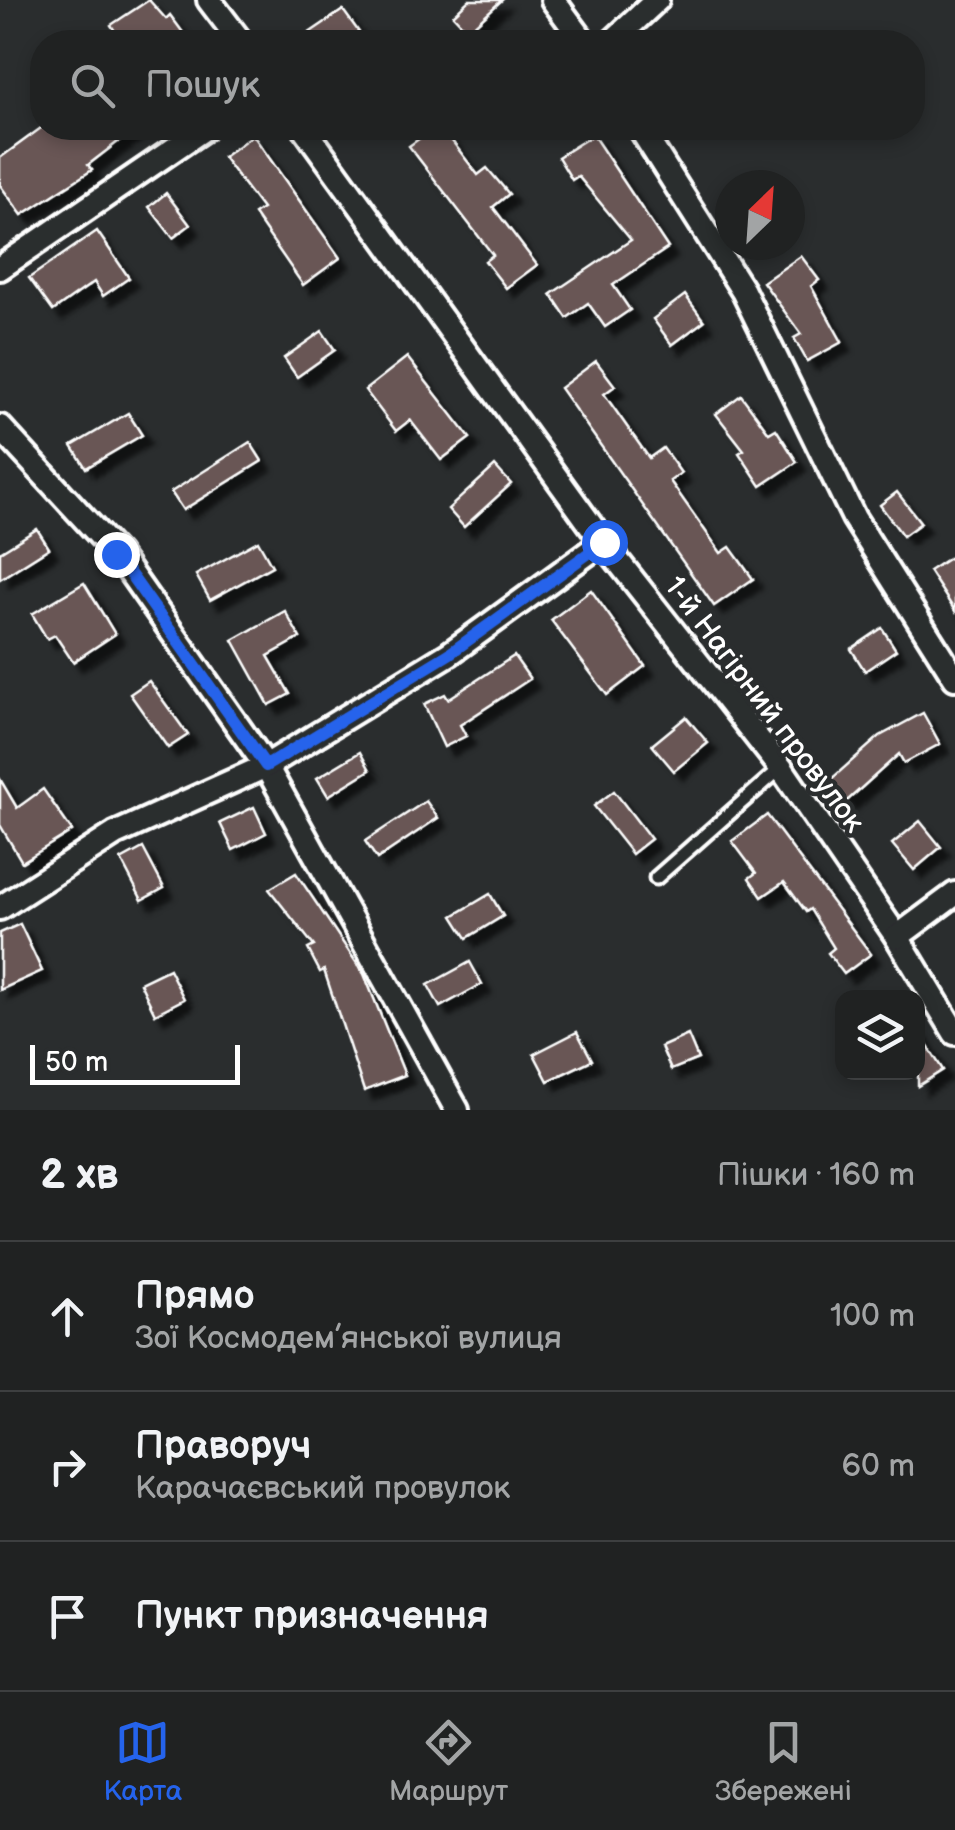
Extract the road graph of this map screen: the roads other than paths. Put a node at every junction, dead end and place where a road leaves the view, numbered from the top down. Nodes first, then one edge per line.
1 (208, 0) edge
2 (553, 0) edge
3 (657, 0) edge
4 (232, 30) edge
5 (575, 30) edge
6 (625, 30) edge
7 (187, 140) edge
8 (313, 140) edge
9 (648, 140) edge
10 (0, 268) edge
11 (0, 426) edge
12 (604, 542) junction
13 (955, 678) edge
14 (266, 766) junction
15 (781, 768) junction
16 (656, 878) dead end
17 (955, 894) edge
18 (0, 908) edge
19 (897, 937) junction
20 (955, 1033) edge
21 (457, 1110) edge

1 - 4 street
2 - 5 street
3 - 6 street
7 - 10 street
8 - 12 street, 1-й Нагірний провулок
9 - 13 street
11 - 14 street
12 - 14 street
12 - 15 street, 1-й Нагірний провулок
14 - 18 street
14 - 21 street
15 - 16 lane
15 - 19 street, 1-й Нагірний провулок
17 - 19 street
19 - 20 street, 1-й Нагірний провулок

